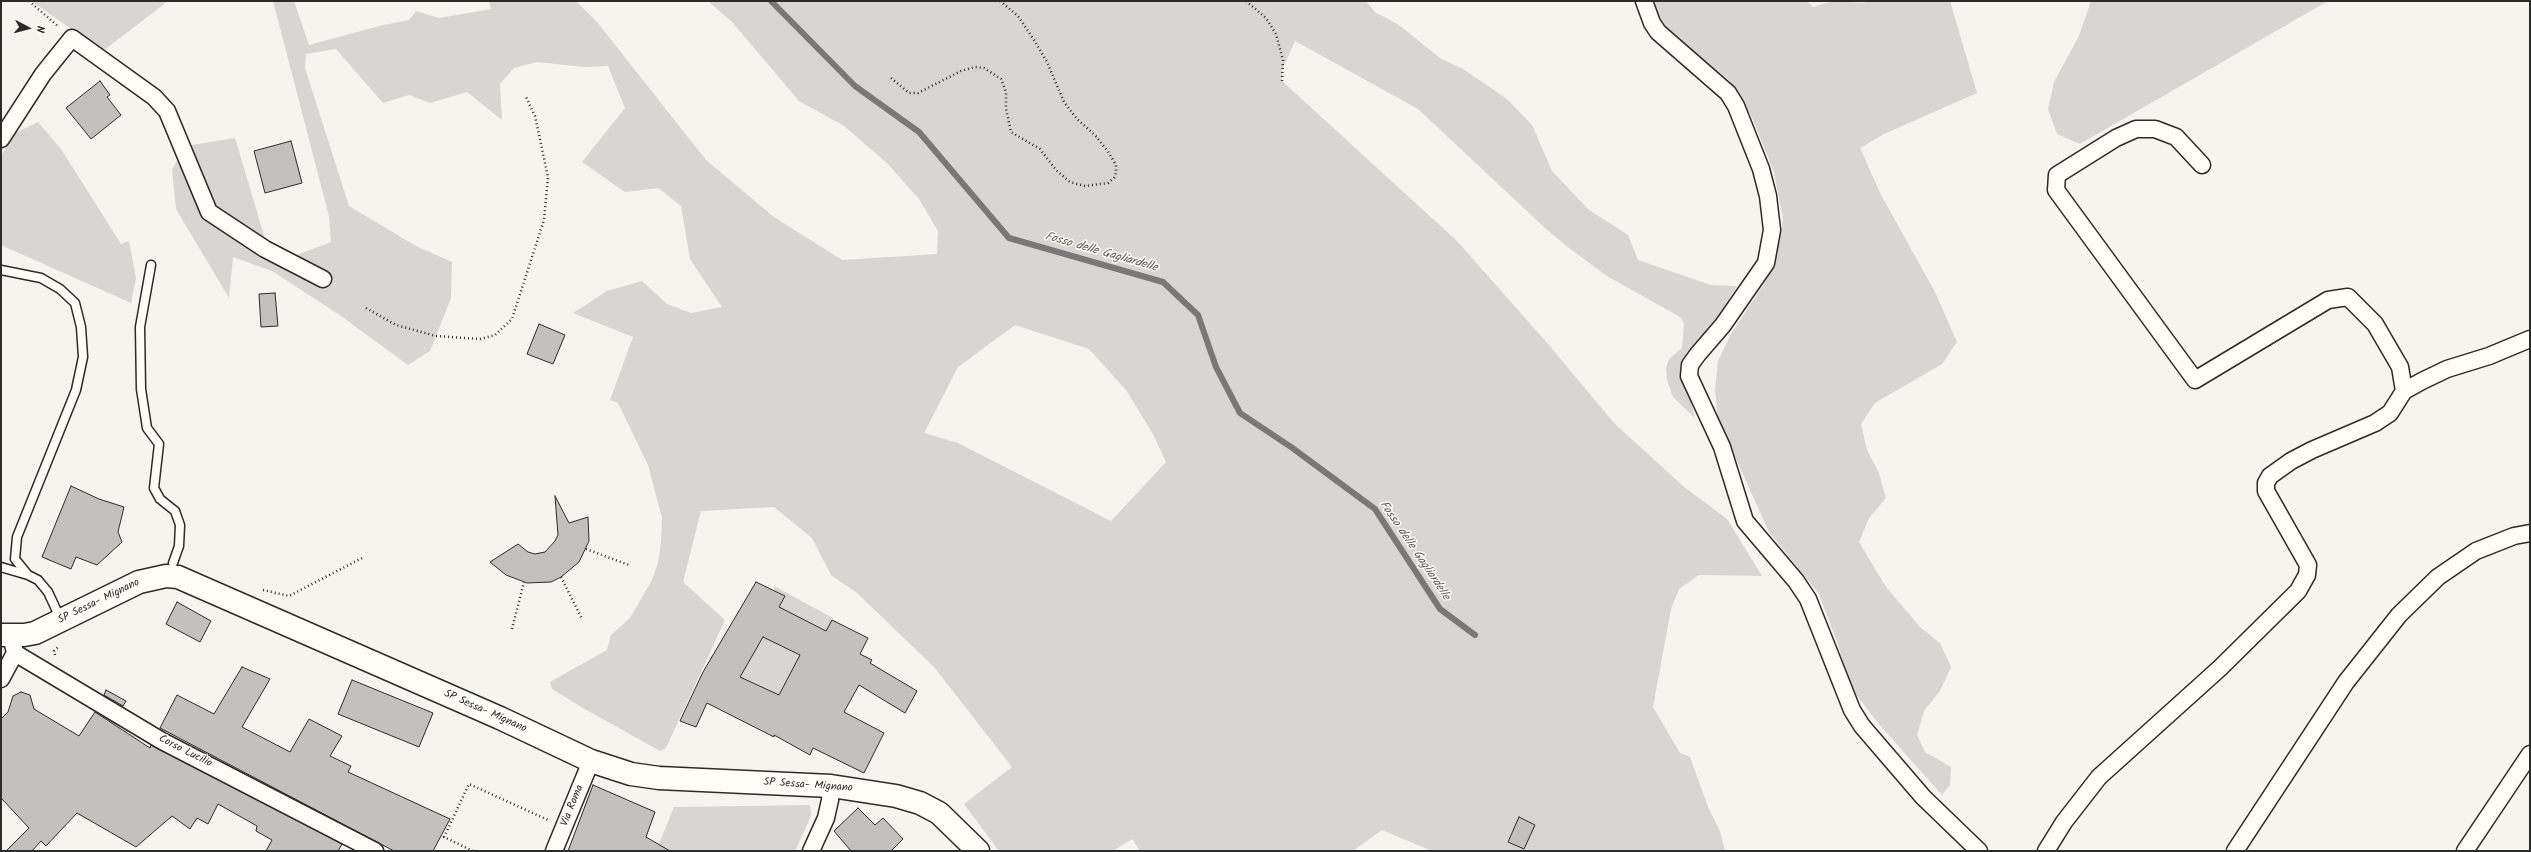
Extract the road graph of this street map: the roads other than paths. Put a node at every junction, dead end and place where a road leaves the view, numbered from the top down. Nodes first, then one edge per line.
1 (1644, 1) edge
2 (1, 139) edge
3 (2202, 165) dead end
4 (151, 265) dead end
5 (1, 270) edge
6 (323, 279) dead end
7 (2530, 339) edge
8 (2404, 391) junction
9 (2530, 533) edge
10 (173, 563) dead end
11 (1, 567) edge
12 (28, 575) junction
13 (61, 620) junction
14 (9, 641) edge
15 (1, 679) edge
16 (2530, 754) edge
17 (591, 761) junction
18 (831, 786) junction
19 (375, 851) edge
20 (554, 851) edge
21 (811, 851) edge
22 (978, 851) edge
23 (1979, 851) edge
24 (2046, 851) edge
25 (2235, 851) edge
26 (2465, 851) edge

1 - 23 street
2 - 6 street
3 - 8 street
4 - 10 lane
5 - 12 lane
7 - 8 street
8 - 24 street
9 - 25 street
11 - 12 lane
12 - 13 lane
13 - 14 street, SP Sessa- Mignano
13 - 17 street, SP Sessa- Mignano
14 - 15 street
14 - 19 street, Corso Lucilio
16 - 26 street
17 - 18 street, SP Sessa- Mignano
17 - 20 street, Via Roma
18 - 21 street
18 - 22 street, SP Sessa- Mignano

